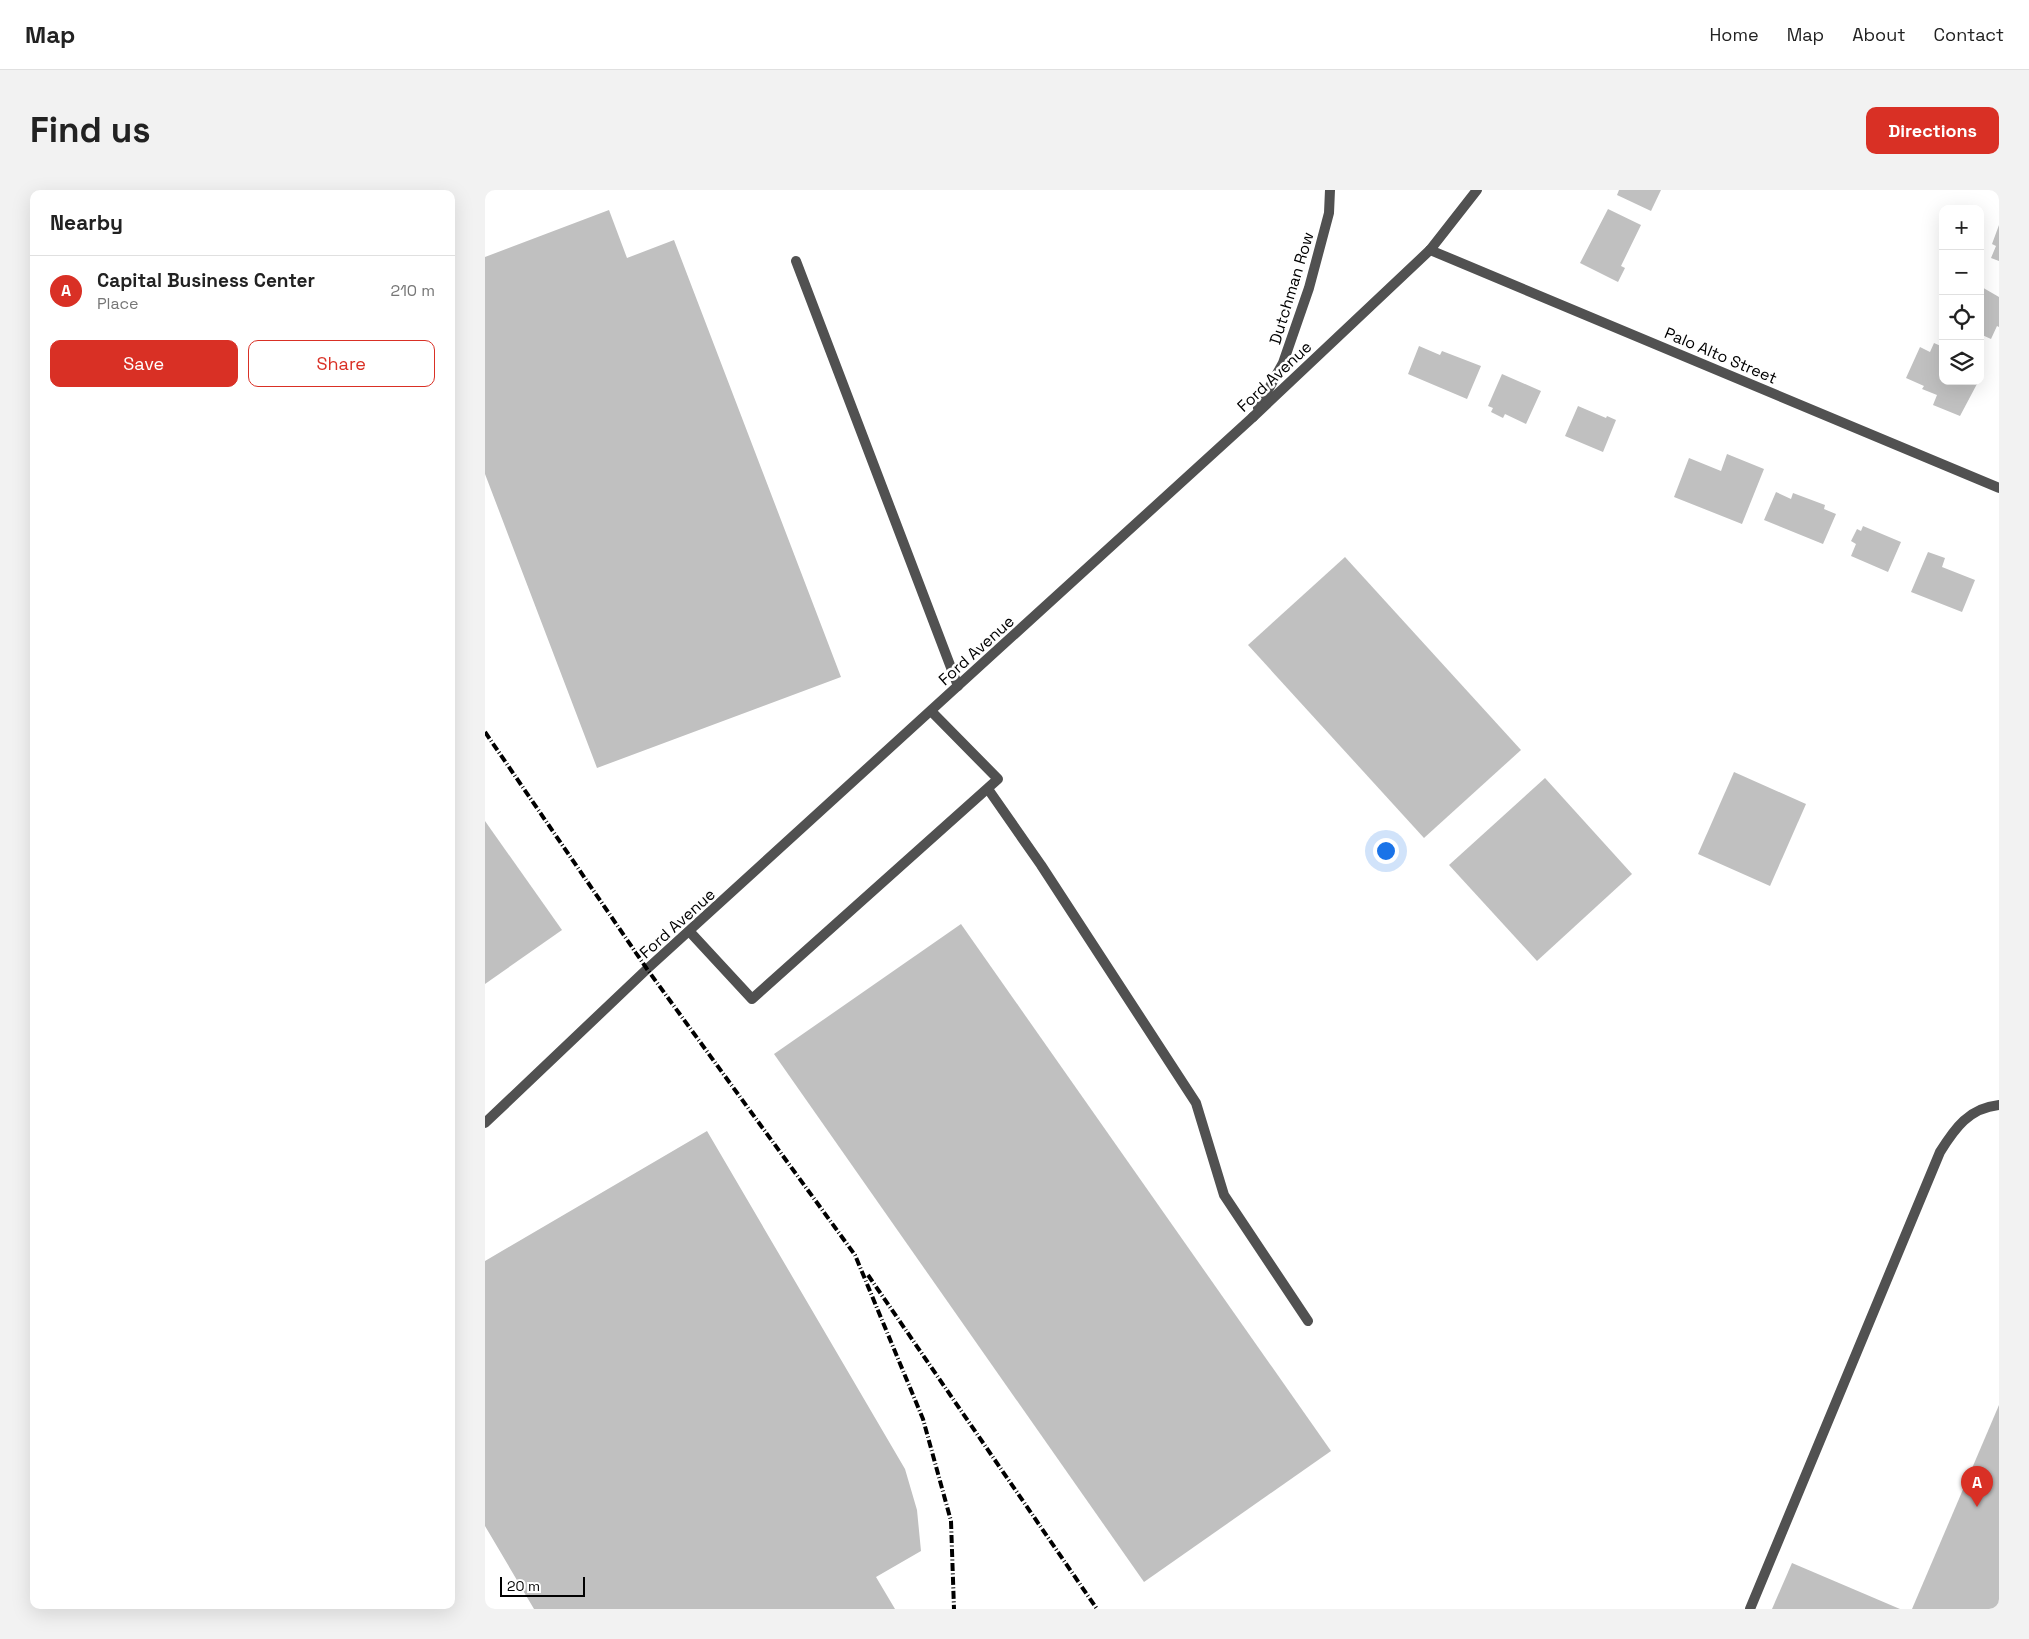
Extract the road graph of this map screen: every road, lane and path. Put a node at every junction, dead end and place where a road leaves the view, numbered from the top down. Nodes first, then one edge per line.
1 (1330, 190) edge
2 (1477, 190) edge
3 (1431, 250) junction
4 (797, 261) dead end
5 (1253, 417) junction
6 (1999, 488) edge
7 (958, 686) junction
8 (931, 711) junction
9 (988, 789) junction
10 (689, 932) junction
11 (1999, 1105) edge
12 (485, 1123) edge
13 (1308, 1321) dead end
14 (1750, 1609) edge

1 - 5 street, Dutchman Row
2 - 3 street, Ford Avenue
3 - 5 street, Ford Avenue
3 - 6 street, Palo Alto Street
4 - 7 street
5 - 7 street, Ford Avenue
7 - 8 street, Ford Avenue
8 - 9 street
8 - 10 street, Ford Avenue
9 - 10 street
9 - 13 street
10 - 12 street, Ford Avenue
11 - 14 street

